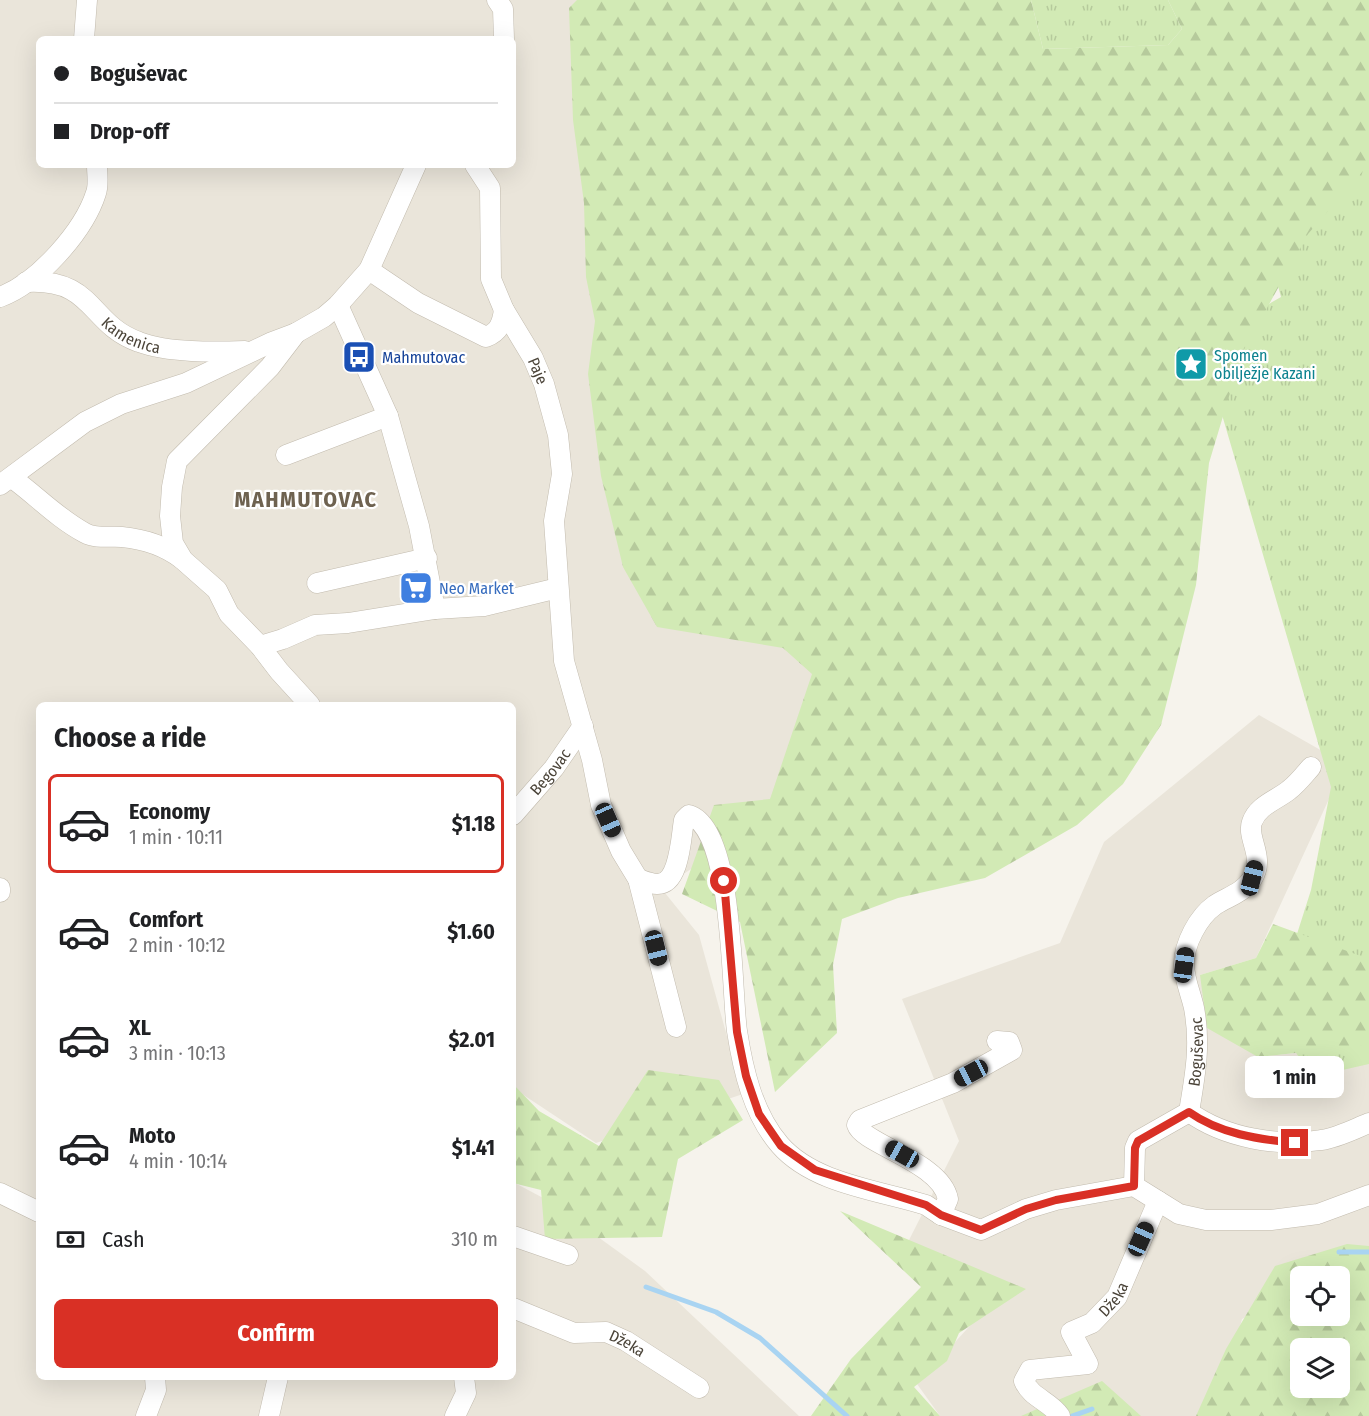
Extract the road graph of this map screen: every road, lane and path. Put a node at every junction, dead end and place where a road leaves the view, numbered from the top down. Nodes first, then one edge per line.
1 (87, 0) edge
2 (497, 0) edge
3 (84, 36) edge
4 (504, 36) edge
5 (97, 168) edge
6 (415, 168) edge
7 (477, 168) edge
8 (369, 270) junction
9 (26, 282) junction
10 (0, 297) edge
11 (338, 305) junction
12 (504, 310) junction
13 (296, 333) junction
14 (253, 351) junction
15 (388, 416) junction
16 (286, 455) dead end
17 (6, 481) edge
18 (427, 558) junction
19 (183, 560) junction
20 (317, 583) dead end
21 (558, 588) junction
22 (435, 609) junction
23 (260, 645) junction
24 (307, 702) edge
25 (583, 726) junction
26 (1311, 767) dead end
27 (516, 812) edge
28 (639, 879) junction
29 (676, 1027) dead end
30 (997, 1041) dead end
31 (1189, 1112) junction
32 (1369, 1123) edge
33 (1134, 1186) junction
34 (1369, 1195) edge
35 (1, 1198) edge
36 (1158, 1201) junction
37 (36, 1211) edge
38 (941, 1215) junction
39 (516, 1237) edge
40 (568, 1255) dead end
41 (516, 1309) edge
42 (155, 1380) edge
43 (277, 1380) edge
44 (464, 1380) edge
45 (699, 1388) dead end
46 (1059, 1415) edge
47 (146, 1416) edge
48 (269, 1416) edge
49 (455, 1416) edge

1 - 3 street
2 - 4 street
5 - 9 street
6 - 8 street
7 - 12 street, Paje
8 - 11 street
8 - 12 street
9 - 10 street
9 - 14 street, Kamenica
11 - 13 street
11 - 15 street
12 - 21 street, Paje
13 - 14 street
13 - 19 street
14 - 17 street
15 - 16 street
15 - 18 street
17 - 19 street
18 - 20 street
18 - 22 street
19 - 23 street
21 - 22 street
21 - 25 street, Paje
22 - 23 street
23 - 24 street
25 - 27 street, Begovac
25 - 28 street, Paje
26 - 31 street, Boguševac
28 - 29 street, Paje
28 - 38 street
30 - 38 street
31 - 32 street
31 - 33 street
33 - 36 street
33 - 38 street
34 - 36 street
35 - 37 street
36 - 46 street, Džeka
39 - 40 street
41 - 45 street, Džeka
42 - 47 street
43 - 48 street
44 - 49 street

